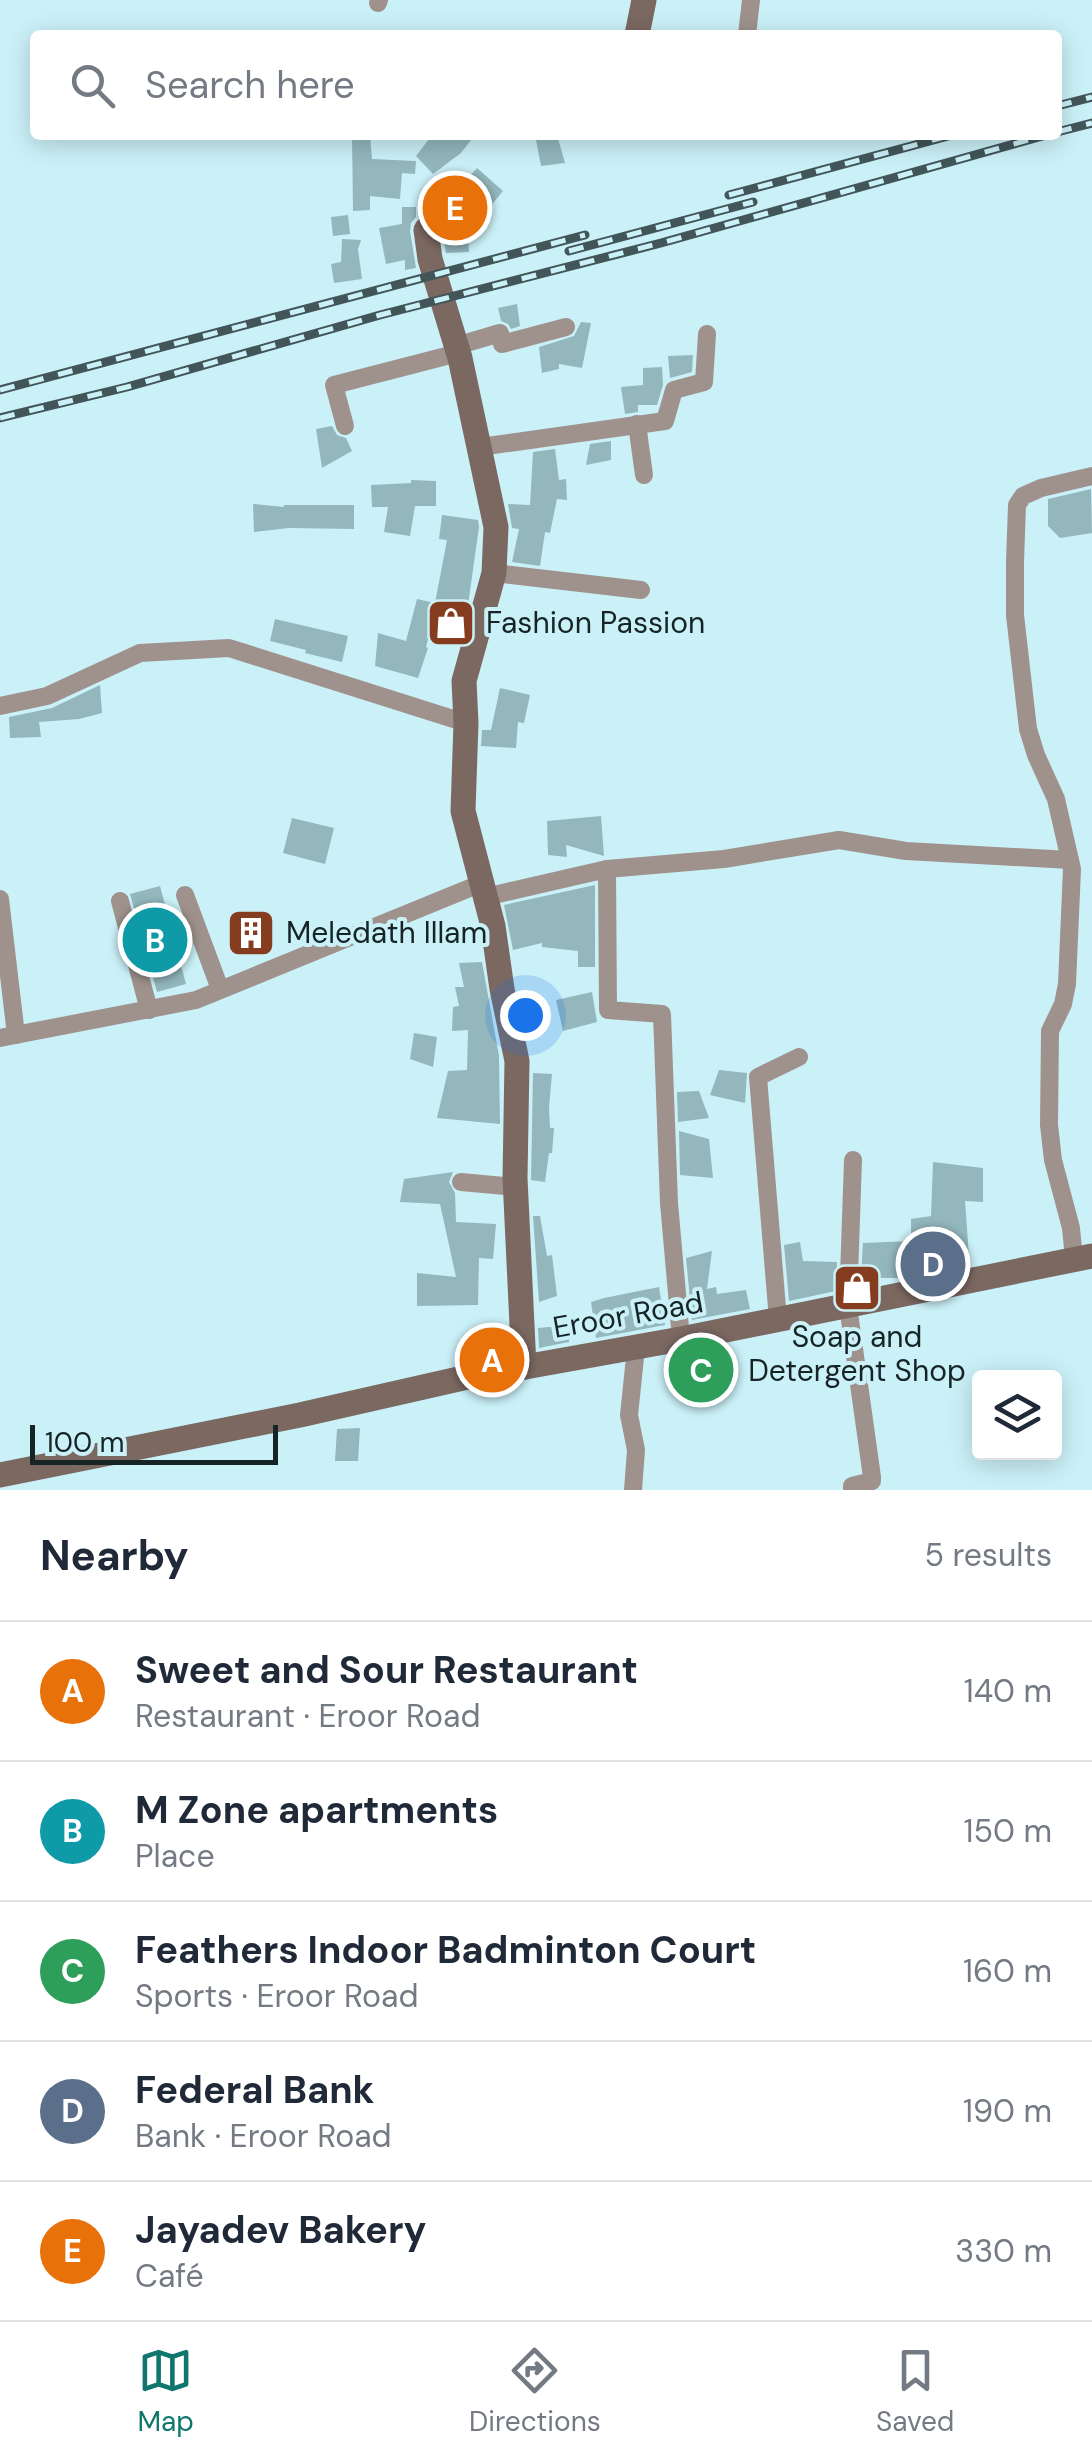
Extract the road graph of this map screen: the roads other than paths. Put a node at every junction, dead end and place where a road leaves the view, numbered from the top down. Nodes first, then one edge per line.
1 (644, 0) edge
2 (752, 0) edge
3 (639, 30) edge
4 (747, 30) edge
5 (426, 230) dead end
6 (566, 327) dead end
7 (706, 334) dead end
8 (457, 349) junction
9 (637, 424) junction
10 (345, 426) dead end
11 (480, 447) junction
12 (644, 475) dead end
13 (1092, 476) edge
14 (494, 574) junction
15 (640, 590) dead end
16 (0, 706) edge
17 (466, 723) junction
18 (1070, 860) junction
19 (608, 869) junction
20 (483, 890) junction
21 (186, 895) dead end
22 (0, 899) edge
23 (120, 901) dead end
24 (220, 989) junction
25 (150, 1010) junction
26 (8, 1037) edge
27 (798, 1057) dead end
28 (853, 1160) dead end
29 (461, 1182) dead end
30 (516, 1188) junction
31 (1083, 1258) edge
32 (848, 1306) junction
33 (778, 1320) junction
34 (681, 1339) junction
35 (636, 1348) junction
36 (524, 1367) junction
37 (0, 1475) edge
38 (633, 1490) edge
39 (852, 1490) edge

1 - 3 main road
2 - 4 street
5 - 8 main road
6 - 8 street
7 - 9 street
8 - 10 street
8 - 11 main road
9 - 11 street
9 - 12 street
11 - 14 main road
13 - 18 street
14 - 15 street
14 - 17 main road
16 - 17 street
17 - 20 main road
18 - 19 street
18 - 31 street
19 - 20 street
19 - 34 street
20 - 24 street
20 - 30 main road
21 - 24 street
22 - 26 street
23 - 25 street
24 - 25 street
25 - 26 street
27 - 33 street
28 - 32 street
29 - 30 street
30 - 36 main road
31 - 32 main road, Eroor Road
32 - 33 main road, Eroor Road
32 - 39 street
33 - 34 main road, Eroor Road
34 - 35 main road, Eroor Road
35 - 36 main road, Eroor Road
35 - 38 street
36 - 37 main road, Eroor Road

